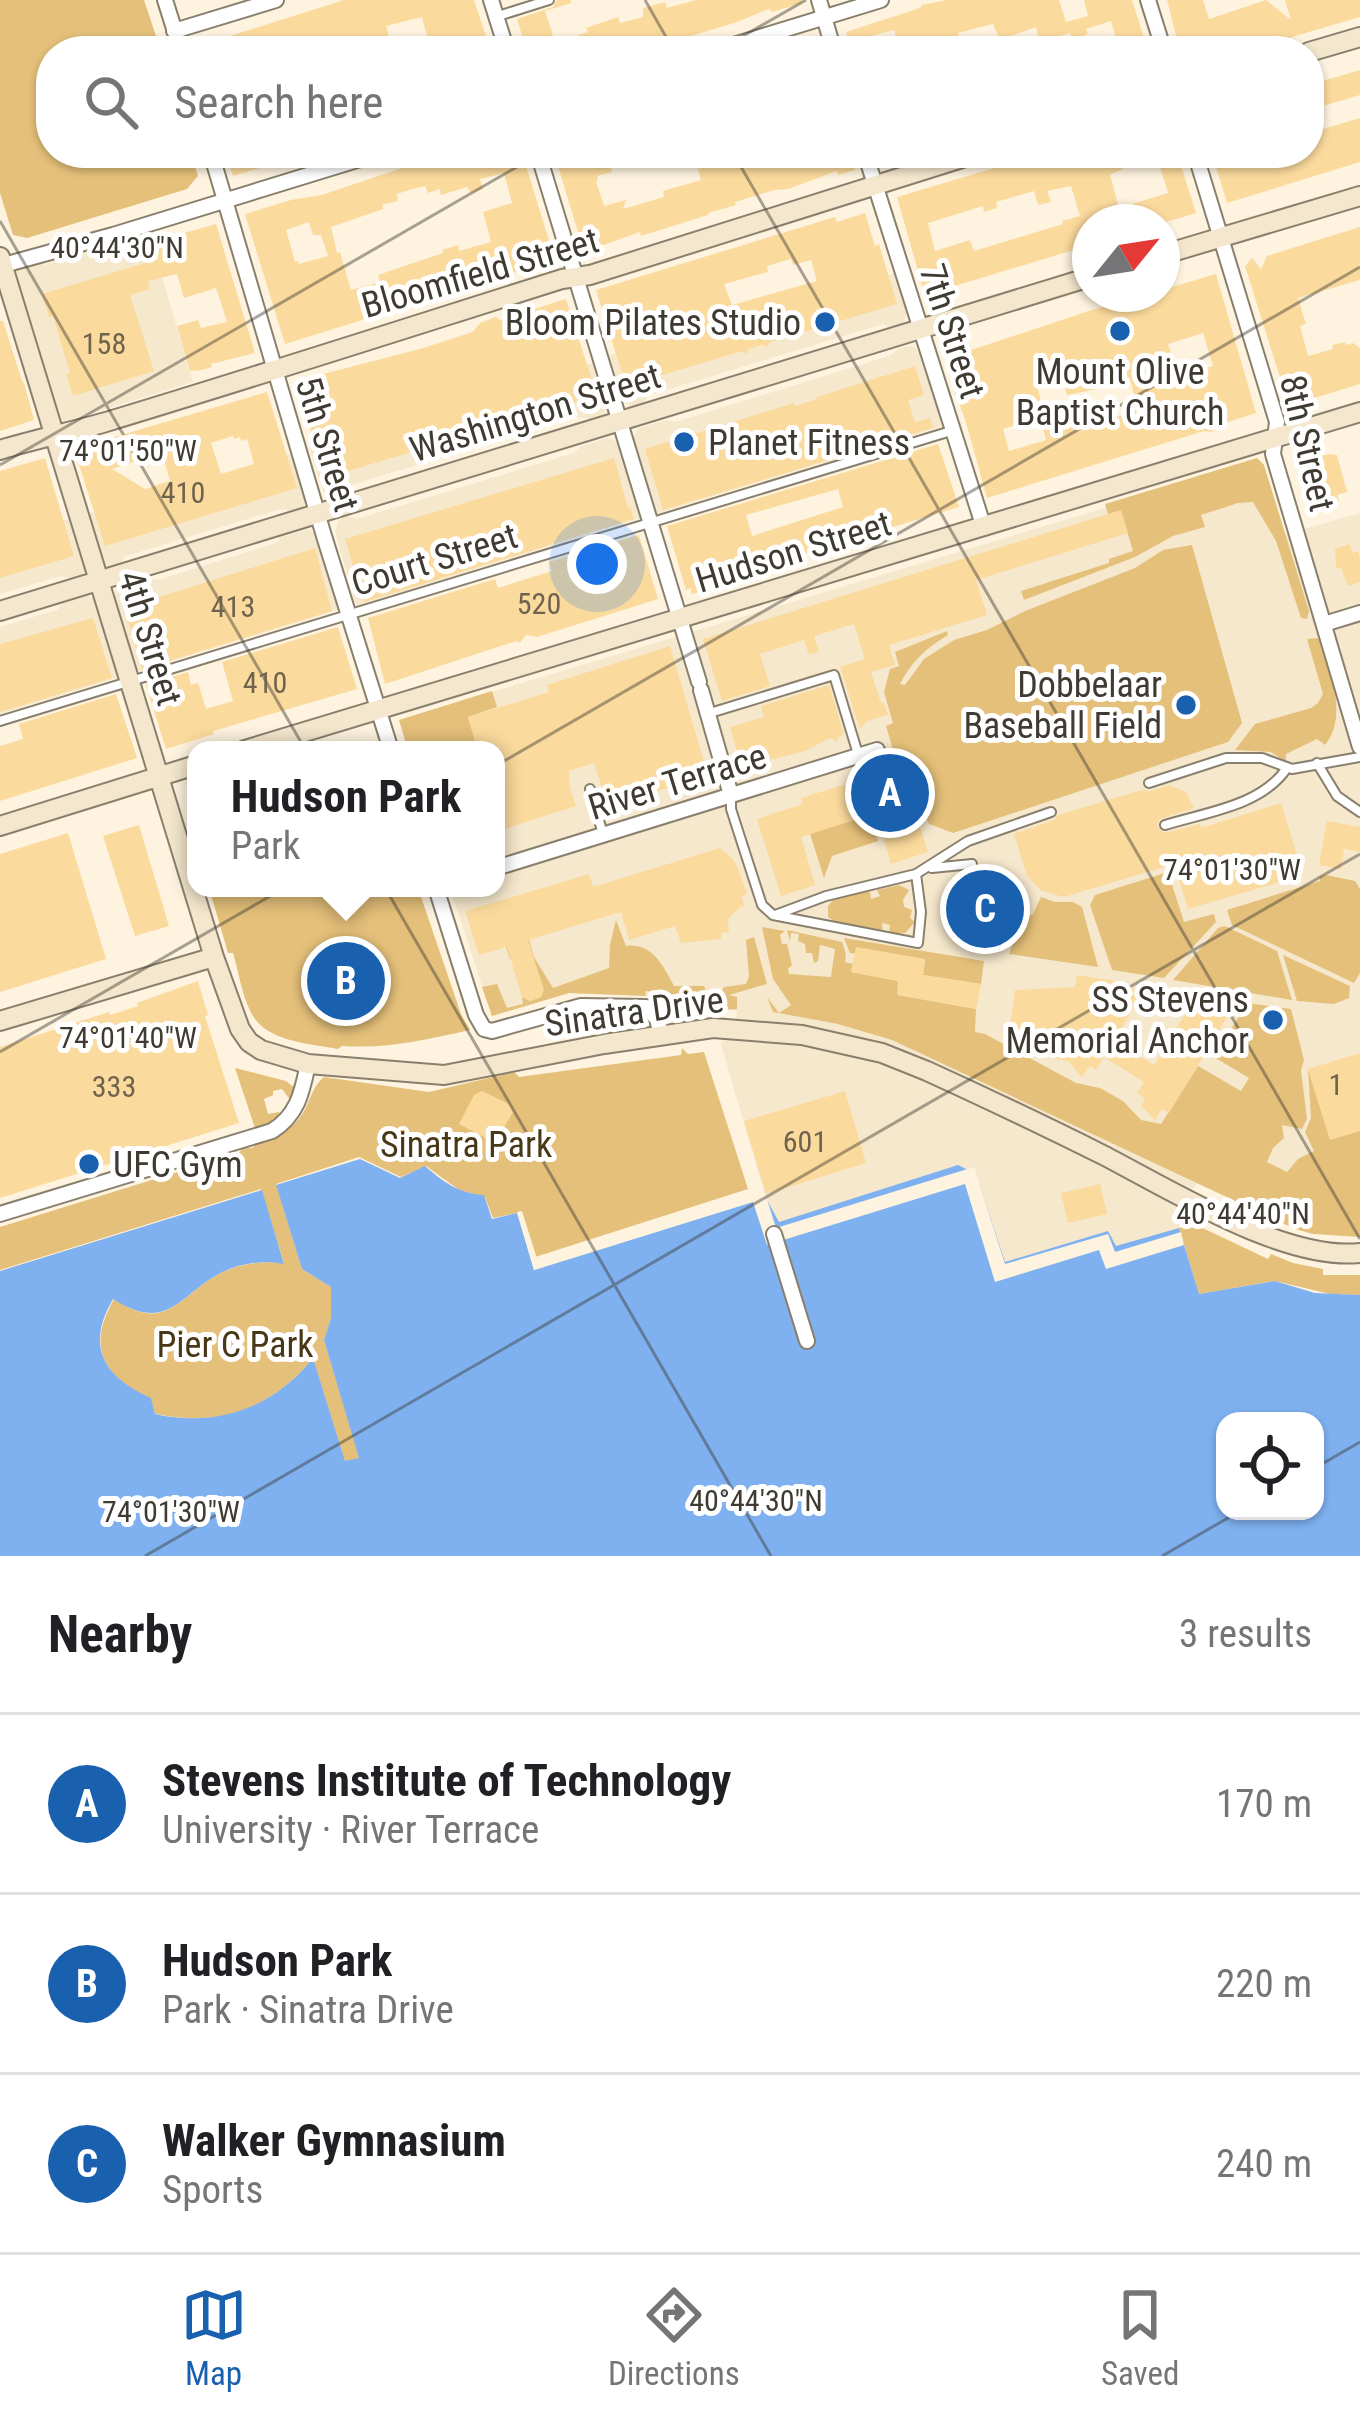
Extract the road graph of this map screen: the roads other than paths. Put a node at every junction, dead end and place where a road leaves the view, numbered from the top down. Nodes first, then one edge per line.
1 (165, 0) edge
2 (275, 0) edge
3 (491, 0) edge
4 (549, 0) edge
5 (819, 0) edge
6 (881, 0) edge
7 (1148, 0) edge
8 (496, 16) junction
9 (824, 17) junction
10 (175, 31) junction
11 (176, 36) edge
12 (502, 36) edge
13 (763, 36) edge
14 (830, 36) edge
15 (1159, 36) edge
16 (1360, 37) edge
17 (1324, 48) edge
18 (216, 168) edge
19 (332, 168) edge
20 (542, 168) edge
21 (870, 168) edge
22 (930, 168) edge
23 (1199, 168) edge
24 (875, 185) junction
25 (1360, 196) edge
26 (226, 201) junction
27 (1220, 237) junction
28 (1180, 249) edge
29 (1, 263) edge
30 (576, 277) junction
31 (1072, 282) edge
32 (922, 328) junction
33 (274, 368) junction
34 (1360, 412) edge
35 (620, 420) junction
36 (953, 431) junction
37 (54, 435) junction
38 (1274, 437) junction
39 (0, 450) edge
40 (317, 514) junction
41 (649, 521) junction
42 (984, 528) junction
43 (99, 580) junction
44 (0, 611) edge
45 (1360, 613) edge
46 (348, 614) junction
47 (680, 619) junction
48 (1324, 624) junction
49 (129, 681) junction
50 (378, 710) junction
51 (708, 713) junction
52 (0, 721) edge
53 (275, 741) edge
54 (388, 741) edge
55 (1360, 747) edge
56 (877, 750) dead end
57 (859, 756) junction
58 (1360, 757) edge
59 (1317, 763) junction
60 (187, 767) edge
61 (1287, 768) junction
62 (158, 776) junction
63 (1150, 783) dead end
64 (590, 789) dead end
65 (731, 796) junction
66 (1051, 812) dead end
67 (1360, 812) edge
68 (1165, 825) dead end
69 (0, 826) edge
70 (604, 835) junction
71 (972, 864) dead end
72 (505, 865) edge
73 (927, 869) junction
74 (187, 870) edge
75 (916, 874) junction
76 (195, 897) edge
77 (439, 897) edge
78 (773, 915) junction
79 (214, 957) junction
80 (0, 1021) edge
81 (661, 1035) junction
82 (308, 1064) junction
83 (0, 1214) edge
84 (774, 1234) dead end
85 (1360, 1253) edge
86 (807, 1341) dead end

1 - 10 street
2 - 10 street
3 - 8 street
4 - 8 lane
5 - 9 street
6 - 9 street
7 - 15 street
8 - 12 street
9 - 13 street
9 - 14 street
10 - 11 street
16 - 17 street
18 - 26 street, 5th Street
19 - 26 street
20 - 30 street
21 - 24 street, 7th Street
22 - 24 street, Bloomfield Street
23 - 27 street, 8th Street
24 - 30 street, Bloomfield Street
24 - 32 street, 7th Street
25 - 27 street
26 - 29 street
26 - 33 street, 5th Street
27 - 28 street
27 - 38 street, 8th Street
29 - 37 street, 4th Street
30 - 33 street, Bloomfield Street
30 - 35 street
31 - 32 street, Washington Street
32 - 35 street, Washington Street
32 - 36 street, 7th Street
33 - 37 street, Bloomfield Street
33 - 40 street, 5th Street
34 - 38 street, Hudson Street
35 - 40 street, Washington Street
35 - 41 street
36 - 41 lane, Court Street
36 - 42 street, 7th Street
37 - 39 street, Bloomfield Street
37 - 43 street, 4th Street
38 - 42 street, Hudson Street
38 - 48 street, 8th Street
40 - 43 street, Washington Street
40 - 46 street, 5th Street
41 - 46 lane, Court Street
41 - 47 street
42 - 47 street, Hudson Street
43 - 44 street, Washington Street
43 - 49 street, 4th Street
45 - 48 street
46 - 49 lane, Court Street
46 - 50 street, 5th Street
47 - 50 street, Hudson Street
47 - 51 street
48 - 55 street, 8th Street
49 - 52 lane, Court Street
49 - 62 street, 4th Street
50 - 53 street, Hudson Street
50 - 54 street, 5th Street
51 - 57 lane
51 - 65 street
56 - 57 street, River Terrace
57 - 65 street, River Terrace
58 - 59 lane
59 - 61 lane
59 - 67 lane
60 - 62 street
61 - 63 lane
61 - 68 lane
62 - 69 street
62 - 74 street, 4th Street
64 - 70 lane
65 - 70 street, River Terrace
65 - 78 lane
66 - 73 lane
70 - 72 street, River Terrace
71 - 73 lane
73 - 75 lane
75 - 78 lane
75 - 78 lane
76 - 79 street, 4th Street
77 - 81 street
79 - 80 street
79 - 82 street, 4th Street
81 - 82 street, Sinatra Drive
81 - 85 street, Sinatra Drive
82 - 83 street
84 - 86 street

